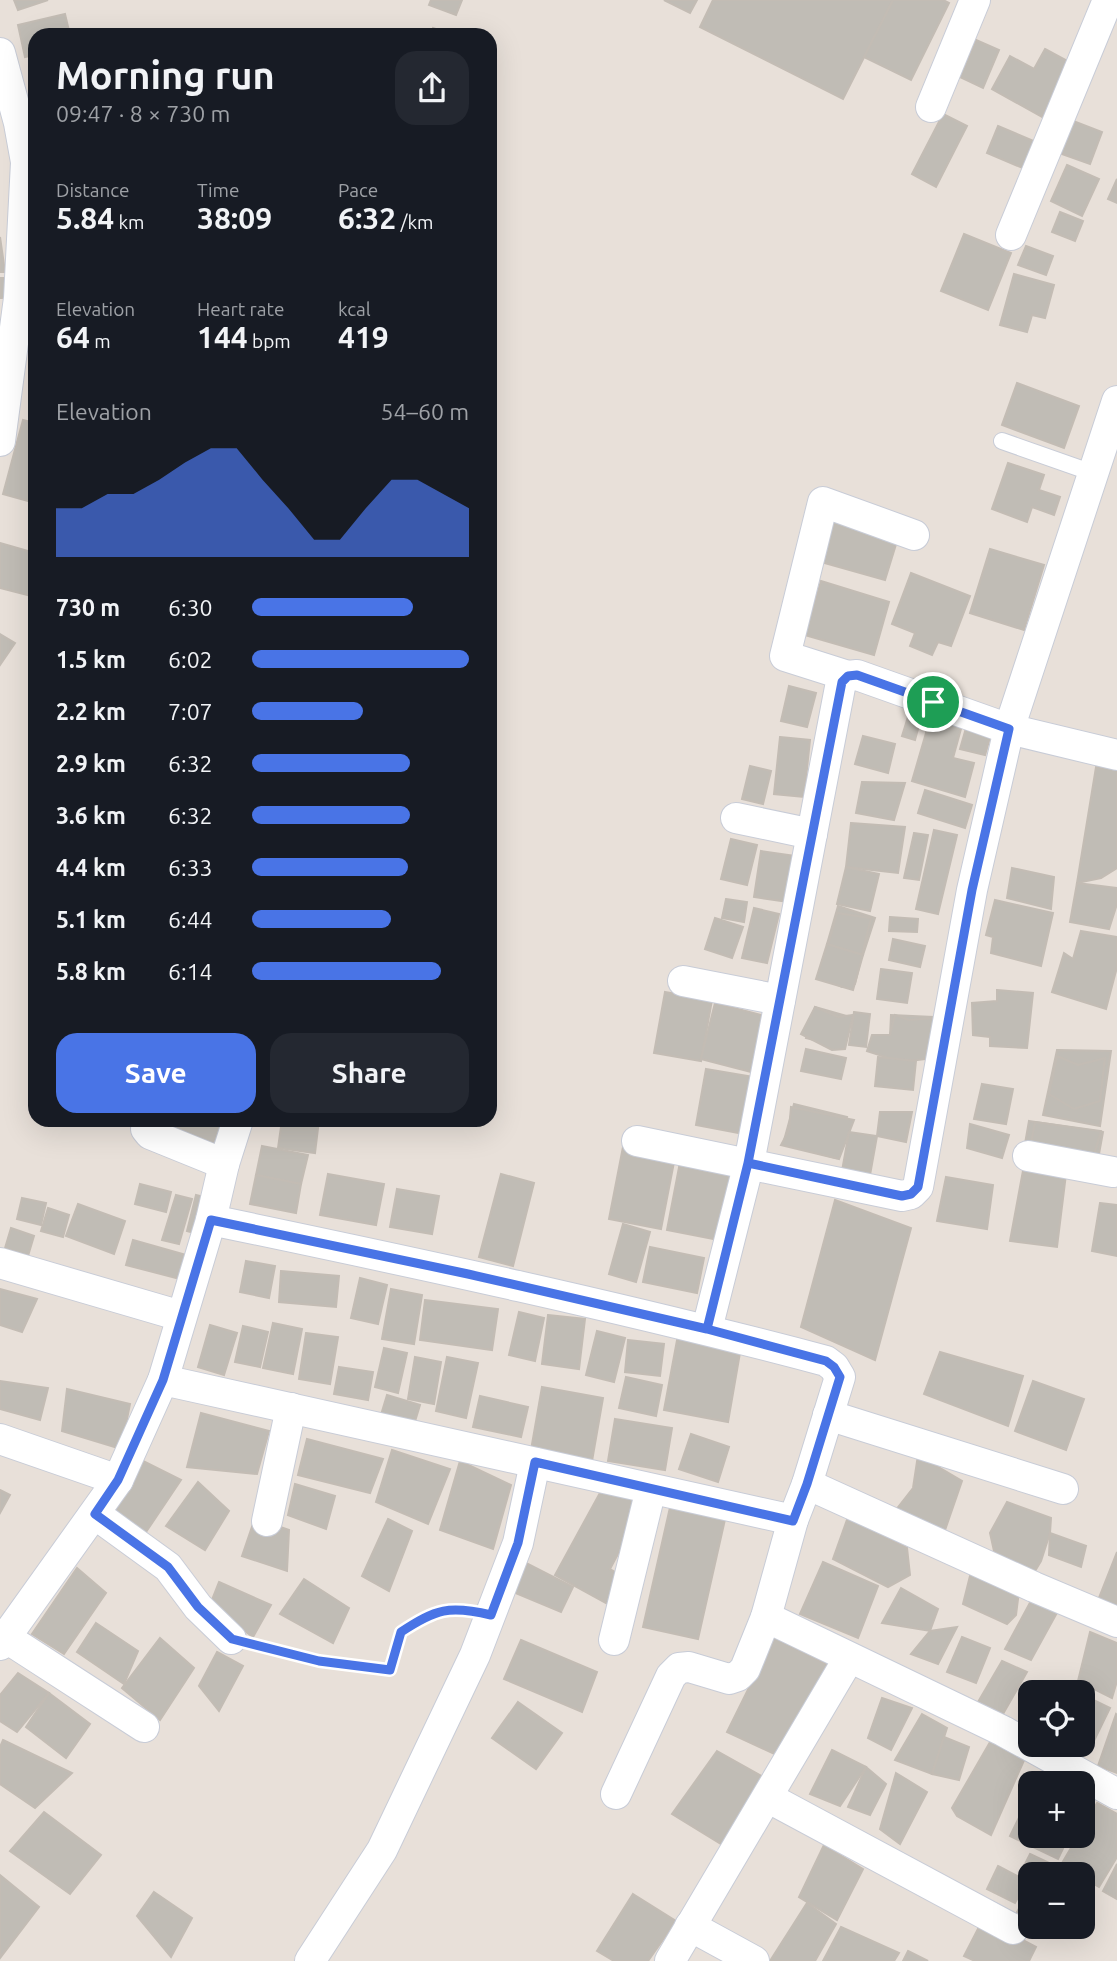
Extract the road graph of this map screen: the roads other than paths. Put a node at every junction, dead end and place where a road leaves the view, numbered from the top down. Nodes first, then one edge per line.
1 (975, 0) edge
2 (1108, 0) edge
3 (0, 53) edge
4 (931, 107) dead end
5 (1011, 235) dead end
6 (1117, 401) edge
7 (1, 437) edge
8 (1002, 441) dead end
9 (1093, 472) junction
10 (914, 535) dead end
11 (848, 676) junction
12 (1009, 729) junction
13 (1117, 755) edge
14 (736, 818) dead end
15 (812, 834) junction
16 (683, 981) dead end
17 (780, 1000) junction
18 (146, 1127) edge
19 (237, 1127) edge
20 (637, 1141) dead end
21 (1028, 1156) dead end
22 (748, 1163) junction
23 (224, 1164) junction
24 (1116, 1165) edge
25 (211, 1220) junction
26 (0, 1263) edge
27 (181, 1316) junction
28 (707, 1329) junction
29 (163, 1380) junction
30 (291, 1408) junction
31 (828, 1415) junction
32 (0, 1439) edge
33 (535, 1462) junction
34 (118, 1480) junction
35 (807, 1484) junction
36 (651, 1489) junction
37 (1063, 1489) dead end
38 (95, 1514) junction
39 (267, 1521) dead end
40 (793, 1521) junction
41 (766, 1617) junction
42 (1117, 1622) edge
43 (232, 1639) road end
44 (614, 1640) dead end
45 (3, 1641) edge
46 (849, 1658) junction
47 (144, 1727) dead end
48 (616, 1794) dead end
49 (1117, 1794) edge
50 (769, 1798) junction
51 (690, 1926) junction
52 (1013, 1929) dead end
53 (310, 1961) edge
54 (670, 1961) edge
55 (754, 1961) edge

1 - 4 street
2 - 5 street
3 - 7 street
6 - 9 street
8 - 9 lane
9 - 12 street
10 - 11 street
11 - 12 street
11 - 15 street
12 - 13 street
12 - 22 street
14 - 15 street
15 - 17 street
16 - 17 street
17 - 22 street
18 - 23 street
19 - 23 street
20 - 22 street
21 - 24 street
22 - 28 street
23 - 25 street
25 - 27 street
25 - 28 street
26 - 27 street
27 - 29 street
28 - 31 street
29 - 30 street
29 - 34 street
30 - 33 street
30 - 39 street
31 - 35 street
31 - 37 street
32 - 34 street
33 - 36 street
33 - 53 street
34 - 38 street
35 - 40 street
35 - 42 street
36 - 40 street
36 - 44 street
38 - 43 street
38 - 45 street
40 - 41 street
41 - 46 street
41 - 48 street
45 - 47 street
46 - 49 street
46 - 50 street
50 - 51 street
50 - 52 street
51 - 54 street
51 - 55 street

